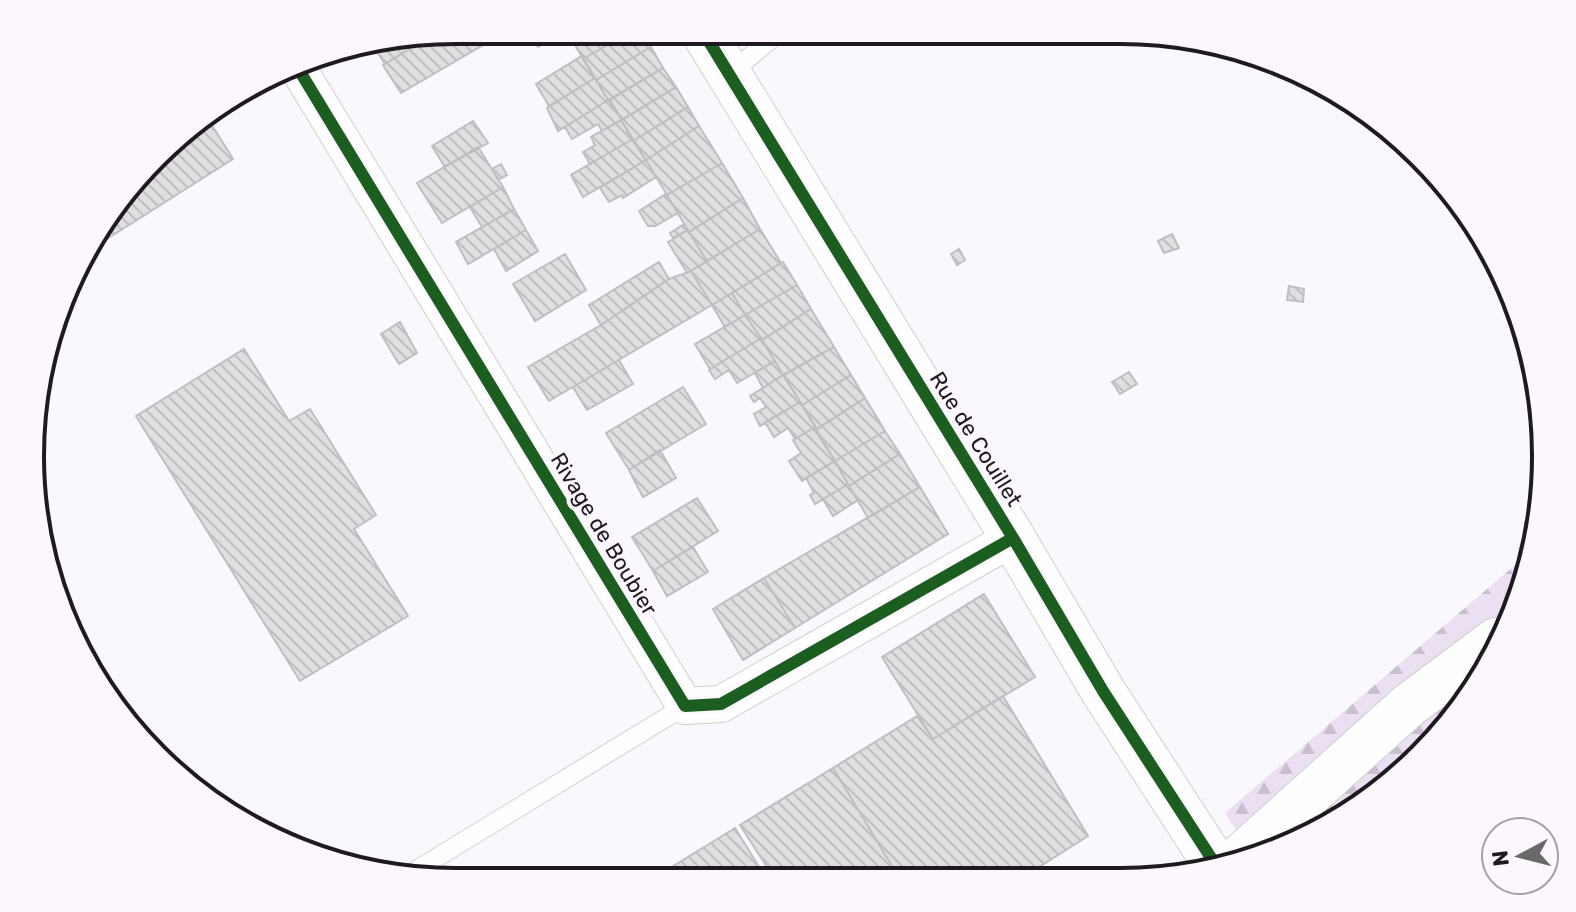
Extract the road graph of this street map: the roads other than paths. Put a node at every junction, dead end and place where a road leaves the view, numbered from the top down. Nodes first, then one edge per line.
1 (710, 44) edge
2 (765, 44) edge
3 (301, 74) edge
4 (728, 75) junction
5 (1013, 538) junction
6 (1484, 649) edge
7 (685, 706) junction
8 (1252, 846) edge
9 (1211, 858) edge
10 (423, 866) edge

1 - 4 main road, Rue de Couillet
2 - 4 lane
3 - 7 street, Rivage de Boubier
4 - 5 main road, Rue de Couillet
5 - 7 street
5 - 9 main road, Rue de Couillet
6 - 8 main road
7 - 10 lane

